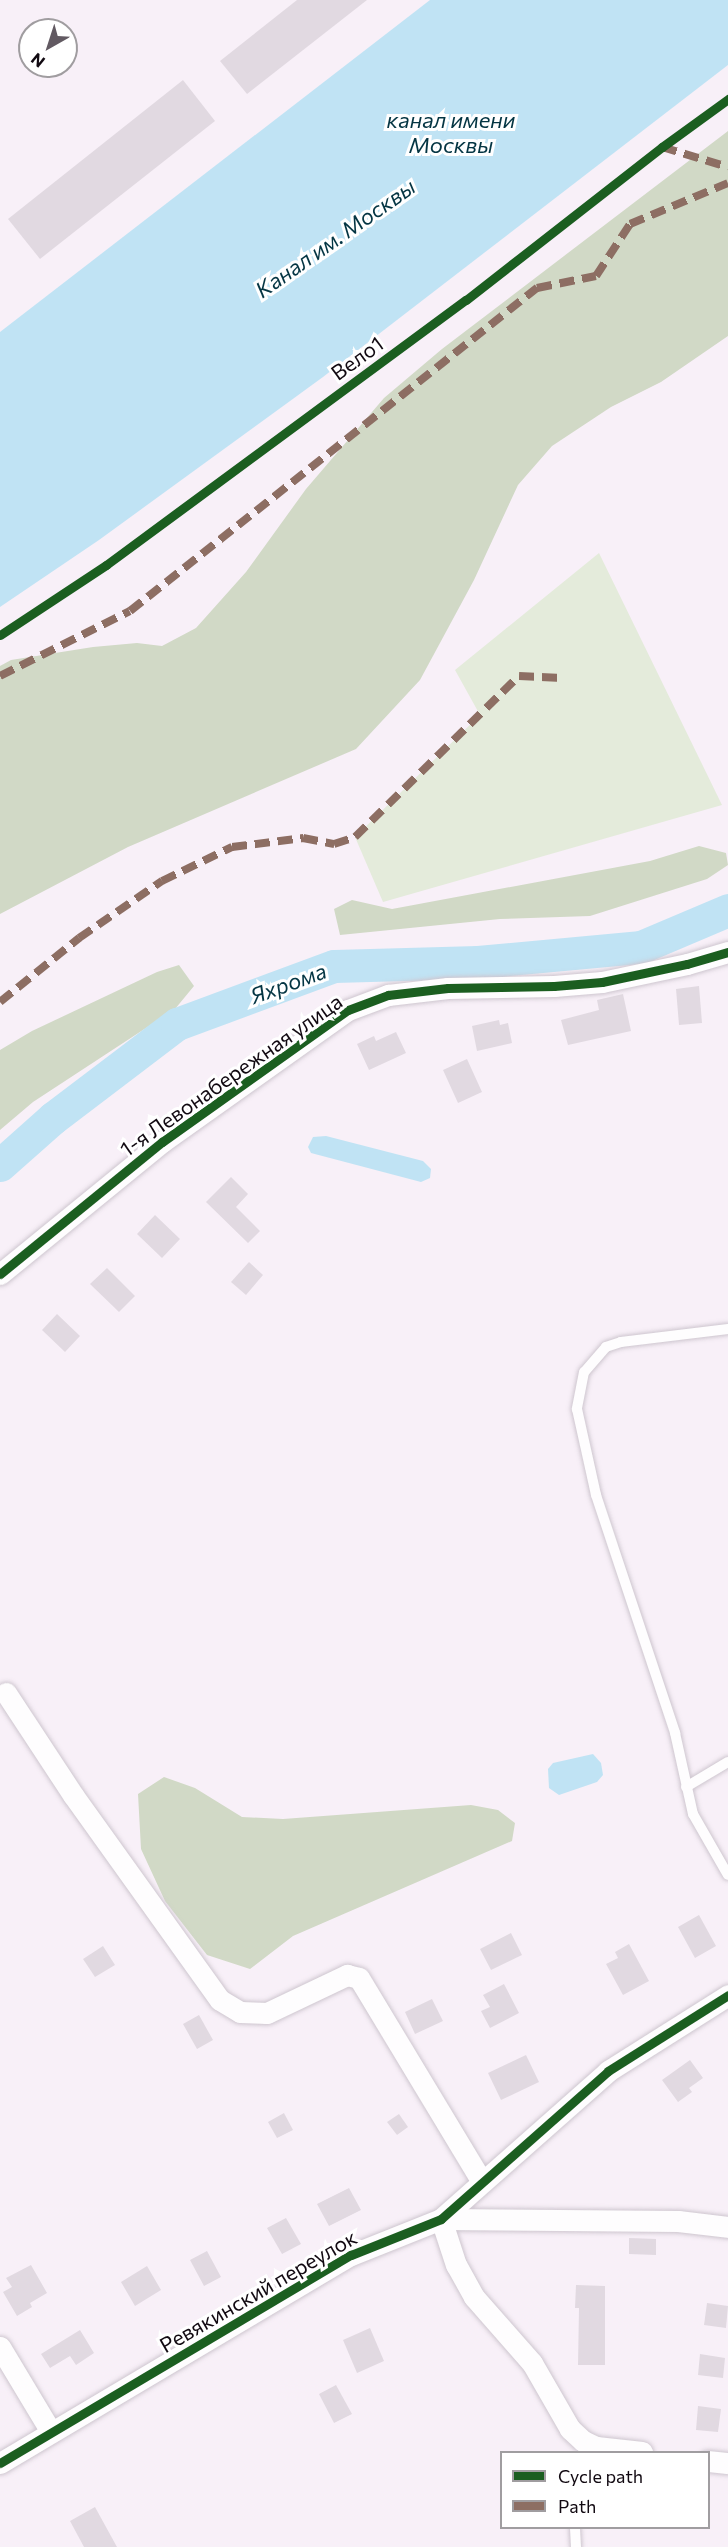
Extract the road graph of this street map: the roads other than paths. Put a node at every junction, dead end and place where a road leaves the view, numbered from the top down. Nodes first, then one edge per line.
1 (728, 952) edge
2 (0, 1274) edge
3 (728, 1329) edge
4 (6, 1693) dead end
5 (728, 1762) edge
6 (686, 1787) junction
7 (728, 1875) edge
8 (728, 1995) edge
9 (482, 2182) junction
10 (441, 2219) junction
11 (728, 2227) edge
12 (0, 2348) edge
13 (51, 2432) junction
14 (579, 2447) edge
15 (633, 2451) edge
16 (710, 2461) edge
17 (0, 2463) edge
18 (728, 2463) edge
19 (575, 2529) edge
20 (576, 2547) edge

1 - 2 street, 1-я Левонабережная улица
3 - 6 lane
4 - 9 street
5 - 6 lane
6 - 7 lane
8 - 9 street, Ревякинский переулок
9 - 10 street, Ревякинский переулок
10 - 11 street
10 - 13 street, Ревякинский переулок
10 - 14 street
12 - 13 street
13 - 17 street, Ревякинский переулок
14 - 15 street
16 - 18 street
19 - 20 lane

